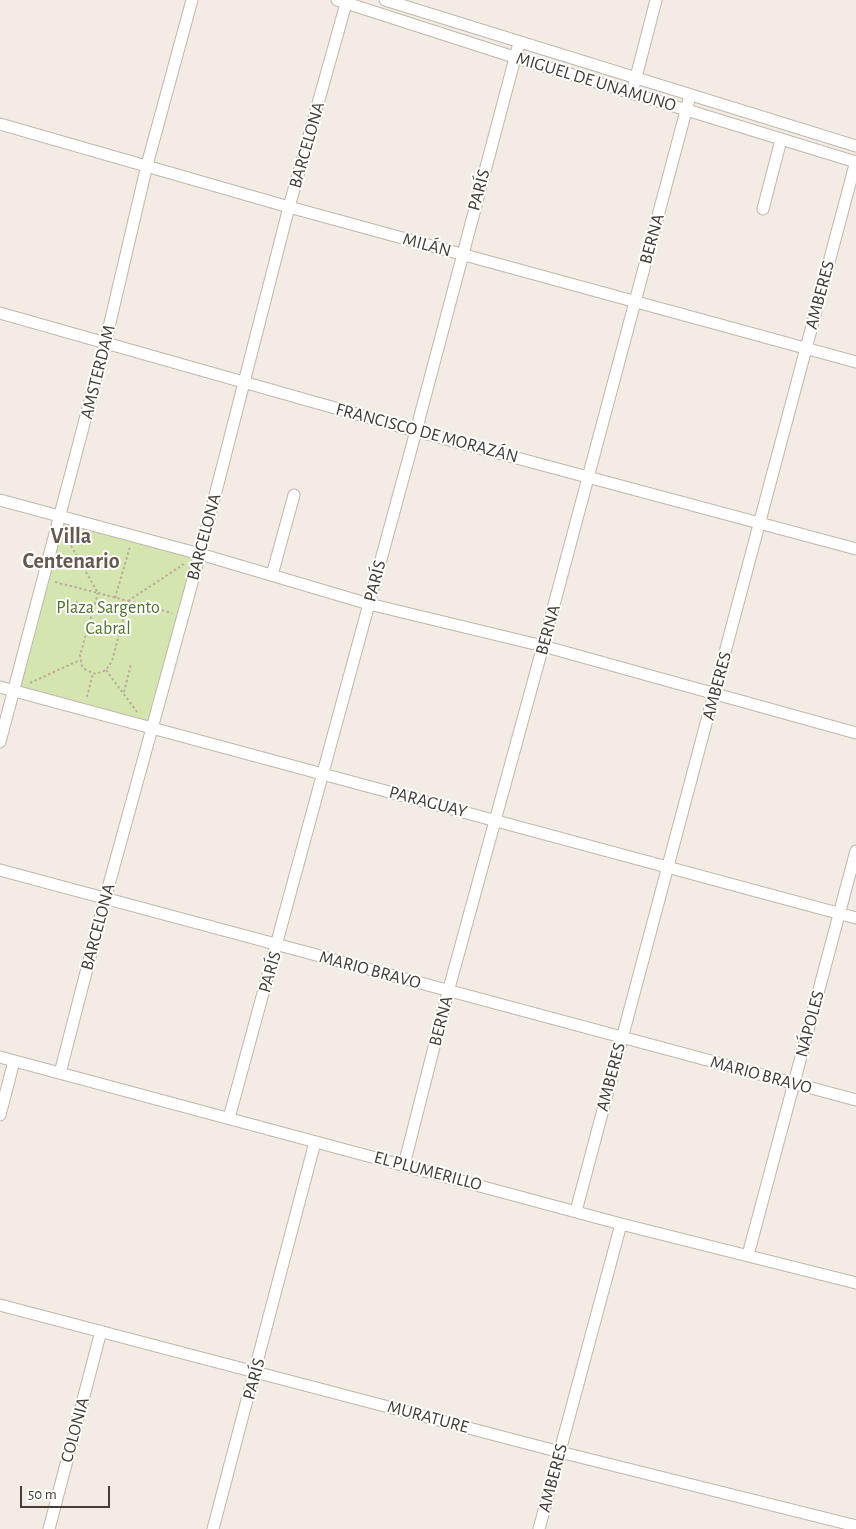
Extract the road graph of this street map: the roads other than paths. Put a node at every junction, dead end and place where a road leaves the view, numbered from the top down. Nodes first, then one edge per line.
1 (192, 0) edge
2 (386, 0) edge
3 (656, 0) edge
4 (344, 1) edge
5 (383, 14) junction
6 (519, 43) junction
7 (514, 57) junction
8 (635, 79) junction
9 (632, 93) junction
10 (690, 96) junction
11 (686, 110) junction
12 (0, 124) edge
13 (781, 140) junction
14 (856, 146) edge
15 (856, 162) edge
16 (147, 165) junction
17 (289, 207) junction
18 (763, 209) dead end
19 (462, 254) junction
20 (635, 303) junction
21 (0, 313) edge
22 (105, 344) junction
23 (806, 349) junction
24 (856, 362) edge
25 (244, 382) junction
26 (416, 431) junction
27 (589, 477) junction
28 (294, 495) dead end
29 (0, 500) edge
30 (59, 520) junction
31 (759, 524) junction
32 (856, 549) edge
33 (200, 554) junction
34 (272, 575) junction
35 (369, 604) junction
36 (543, 646) junction
37 (0, 686) edge
38 (14, 690) junction
39 (715, 695) junction
40 (150, 728) junction
41 (856, 733) edge
42 (0, 742) edge
43 (322, 774) junction
44 (496, 820) junction
45 (856, 852) edge
46 (668, 867) junction
47 (0, 870) edge
48 (105, 899) junction
49 (840, 914) junction
50 (856, 918) edge
51 (277, 945) junction
52 (448, 992) junction
53 (622, 1037) junction
54 (0, 1058) edge
55 (14, 1061) junction
56 (60, 1073) junction
57 (794, 1084) junction
58 (856, 1100) edge
59 (0, 1115) edge
60 (229, 1118) junction
61 (315, 1142) junction
62 (404, 1165) junction
63 (576, 1211) junction
64 (621, 1224) junction
65 (748, 1255) junction
66 (856, 1283) edge
67 (0, 1305) edge
68 (101, 1331) junction
69 (256, 1371) junction
70 (560, 1452) junction
71 (856, 1526) edge
72 (49, 1529) edge
73 (214, 1529) edge
74 (539, 1529) edge

1 - 16 street, AMSTERDAM
2 - 5 street
2 - 6 street, MIGUEL DE UNAMUNO
3 - 8 street
4 - 5 street, MIGUEL DE UNAMUNO
4 - 17 street, BARCELONA
5 - 7 street, MIGUEL DE UNAMUNO
6 - 7 street, PARÍS
6 - 8 street, MIGUEL DE UNAMUNO
7 - 9 street, MIGUEL DE UNAMUNO
7 - 19 street, PARÍS
8 - 9 street
8 - 10 street, MIGUEL DE UNAMUNO
9 - 11 street, MIGUEL DE UNAMUNO
10 - 11 street, BERNA
10 - 14 street, MIGUEL DE UNAMUNO
11 - 13 street, MIGUEL DE UNAMUNO
11 - 20 street, BERNA
12 - 16 street, MILÁN
13 - 15 street, MIGUEL DE UNAMUNO
13 - 18 street
15 - 23 street, AMBERES
16 - 17 street, MILÁN
16 - 22 street, AMSTERDAM
17 - 19 street, MILÁN
17 - 25 street, BARCELONA
19 - 20 street, MILÁN
19 - 26 street, PARÍS
20 - 23 street, MILÁN
20 - 27 street, BERNA
21 - 22 street, FRANCISCO DE MORAZÁN
22 - 25 street, FRANCISCO DE MORAZÁN
22 - 30 street, AMSTERDAM
23 - 24 street, MILÁN
23 - 31 street, AMBERES
25 - 26 street, FRANCISCO DE MORAZÁN
25 - 33 street, BARCELONA
26 - 27 street, FRANCISCO DE MORAZÁN
26 - 35 street, PARÍS
27 - 31 street, FRANCISCO DE MORAZÁN
27 - 36 street, BERNA
28 - 34 street
29 - 30 street
30 - 33 street
30 - 38 street, AMSTERDAM
31 - 32 street, FRANCISCO DE MORAZÁN
31 - 39 street, AMBERES
33 - 34 street
33 - 40 street, BARCELONA
34 - 35 street
35 - 36 street
35 - 43 street, PARÍS
36 - 39 street
36 - 44 street, BERNA
37 - 38 street, PARAGUAY
38 - 40 street, PARAGUAY
38 - 42 street, AMSTERDAM
39 - 41 street
39 - 46 street, AMBERES
40 - 43 street, PARAGUAY
40 - 48 street, BARCELONA
43 - 44 street, PARAGUAY
43 - 51 street, PARÍS
44 - 46 street, PARAGUAY
44 - 52 street, BERNA
45 - 49 street, NÁPOLES
46 - 49 street, PARAGUAY
46 - 53 street, AMBERES
47 - 48 street, MARIO BRAVO
48 - 51 street, MARIO BRAVO
48 - 56 street, BARCELONA
49 - 50 street, PARAGUAY
49 - 57 street, NÁPOLES
51 - 52 street, MARIO BRAVO
51 - 60 street, PARÍS
52 - 53 street, MARIO BRAVO
52 - 62 street, BERNA
53 - 57 street, MARIO BRAVO
53 - 63 street, AMBERES
54 - 55 street, EL PLUMERILLO
55 - 56 street, EL PLUMERILLO
55 - 59 street
56 - 60 street, EL PLUMERILLO
57 - 58 street, MARIO BRAVO
57 - 65 street, NÁPOLES
60 - 61 street, EL PLUMERILLO
61 - 62 street, EL PLUMERILLO
61 - 69 street, PARÍS
62 - 63 street, EL PLUMERILLO
63 - 64 street, EL PLUMERILLO
64 - 65 street, EL PLUMERILLO
64 - 70 street, AMBERES
65 - 66 street, EL PLUMERILLO
67 - 68 street, MURATURE
68 - 69 street, MURATURE
68 - 72 street, COLONIA
69 - 70 street, MURATURE
69 - 73 street, PARÍS
70 - 71 street, MURATURE
70 - 74 street, AMBERES

